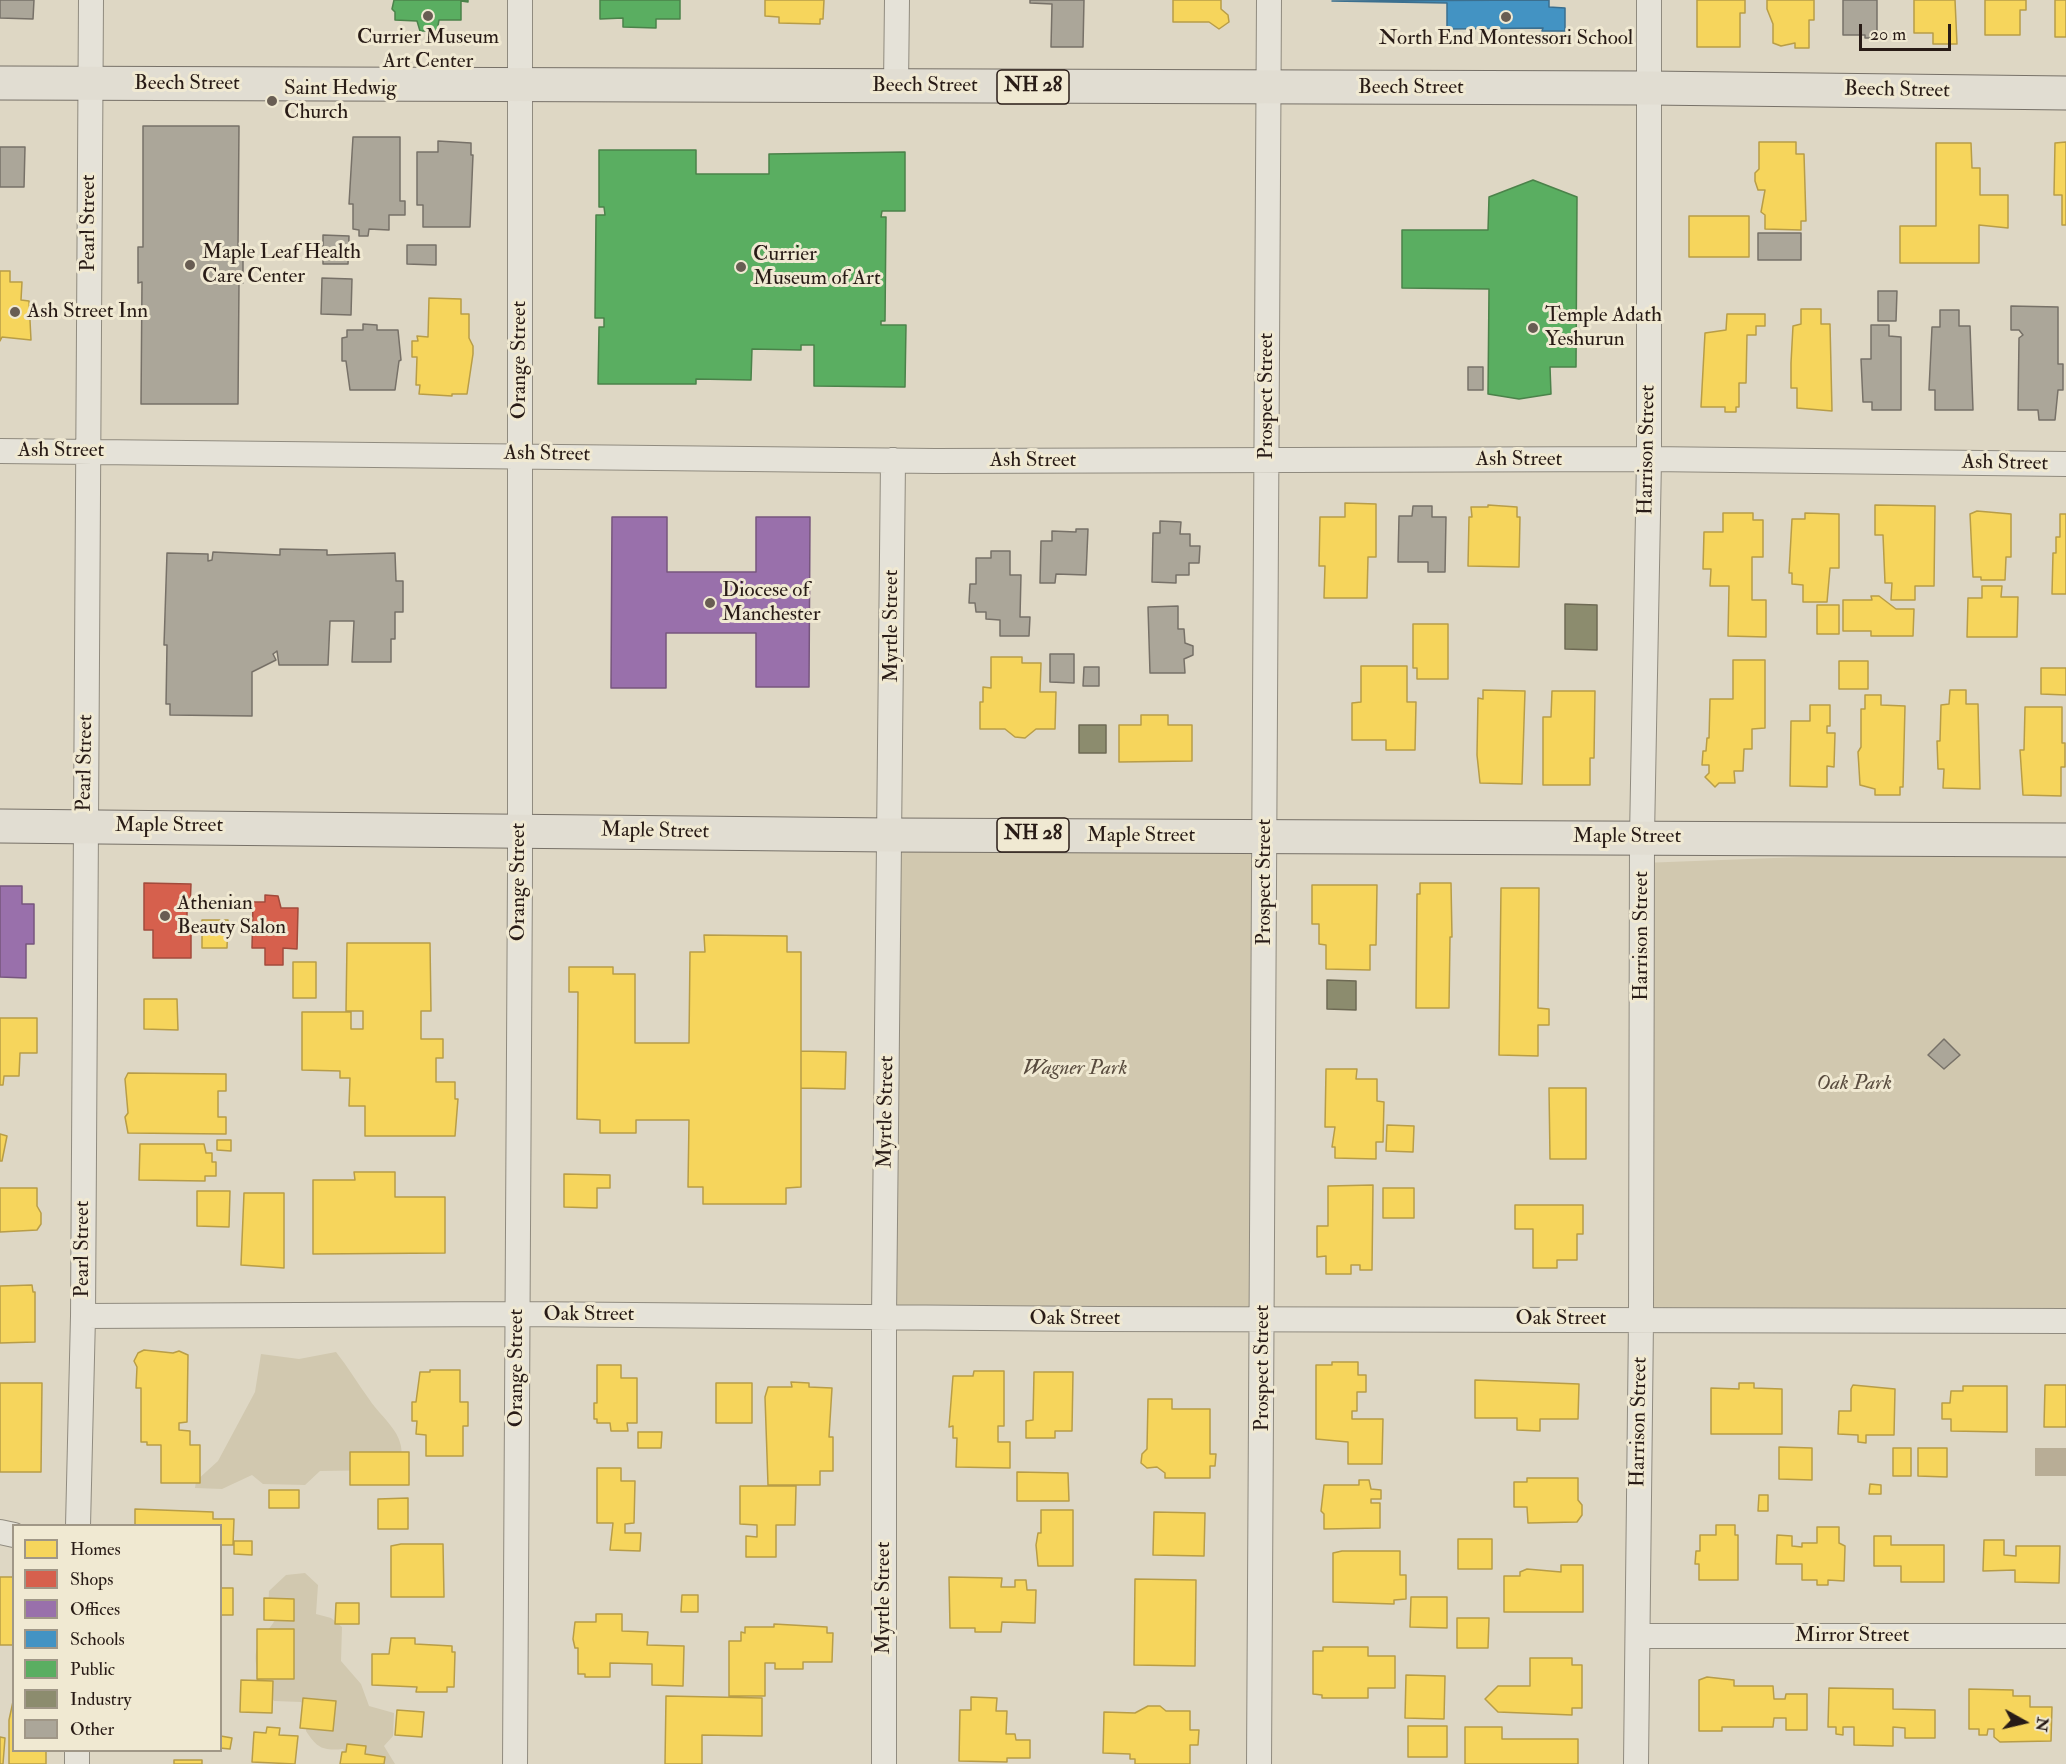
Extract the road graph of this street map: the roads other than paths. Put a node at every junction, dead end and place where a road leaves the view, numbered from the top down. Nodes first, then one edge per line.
1 (91, 0) edge
2 (520, 0) edge
3 (897, 0) edge
4 (1269, 0) edge
5 (1649, 0) edge
6 (0, 83) edge
7 (90, 84) junction
8 (520, 84) junction
9 (896, 86) junction
10 (1267, 87) junction
11 (1649, 88) junction
12 (2066, 93) edge
13 (0, 451) edge
14 (87, 451) junction
15 (519, 454) junction
16 (1648, 459) junction
17 (893, 460) junction
18 (1267, 461) junction
19 (2066, 464) edge
20 (0, 826) edge
21 (85, 826) junction
22 (519, 830) junction
23 (890, 835) junction
24 (1266, 837) junction
25 (1642, 837) junction
26 (2066, 840) edge
27 (517, 1314) junction
28 (83, 1317) junction
29 (884, 1317) junction
30 (1263, 1320) junction
31 (1641, 1320) junction
32 (2066, 1321) edge
33 (78, 1524) edge
34 (1638, 1636) junction
35 (2066, 1636) edge
36 (515, 1764) edge
37 (884, 1764) edge
38 (1259, 1764) edge
39 (1636, 1764) edge

1 - 7 street, Pearl Street
2 - 8 street, Orange Street
3 - 9 street
4 - 10 street, Prospect Street
5 - 11 street, Harrison Street
6 - 7 main road, Beech Street / NH 28
7 - 8 main road, Beech Street / NH 28
7 - 14 street, Pearl Street
8 - 9 main road, Beech Street / NH 28
8 - 15 street, Orange Street
9 - 10 main road, Beech Street / NH 28
10 - 11 main road, Beech Street / NH 28
10 - 18 street, Prospect Street
11 - 12 main road, Beech Street / NH 28
11 - 16 street, Harrison Street
13 - 14 street, Ash Street
14 - 15 street, Ash Street
14 - 21 street, Pearl Street
15 - 17 street, Ash Street
15 - 22 street, Orange Street
16 - 18 street, Ash Street
16 - 19 street, Ash Street
16 - 25 street, Harrison Street
17 - 18 street, Ash Street
17 - 23 street, Myrtle Street
18 - 24 street, Prospect Street
20 - 21 main road, Maple Street / NH 28
21 - 22 main road, Maple Street / NH 28
21 - 28 street, Pearl Street
22 - 23 main road, Maple Street / NH 28
22 - 27 street, Orange Street
23 - 24 main road, Maple Street / NH 28
23 - 29 street, Myrtle Street
24 - 25 main road, Maple Street / NH 28
24 - 30 street, Prospect Street
25 - 26 main road, Maple Street / NH 28
25 - 31 street, Harrison Street
27 - 28 street, Oak Street
27 - 29 street, Oak Street
27 - 36 street, Orange Street
28 - 33 street, Pearl Street
29 - 30 street, Oak Street
29 - 37 street, Myrtle Street
30 - 31 street, Oak Street
30 - 38 street, Prospect Street
31 - 32 street, Oak Street
31 - 34 street, Harrison Street
34 - 35 street, Mirror Street
34 - 39 street, Harrison Street

